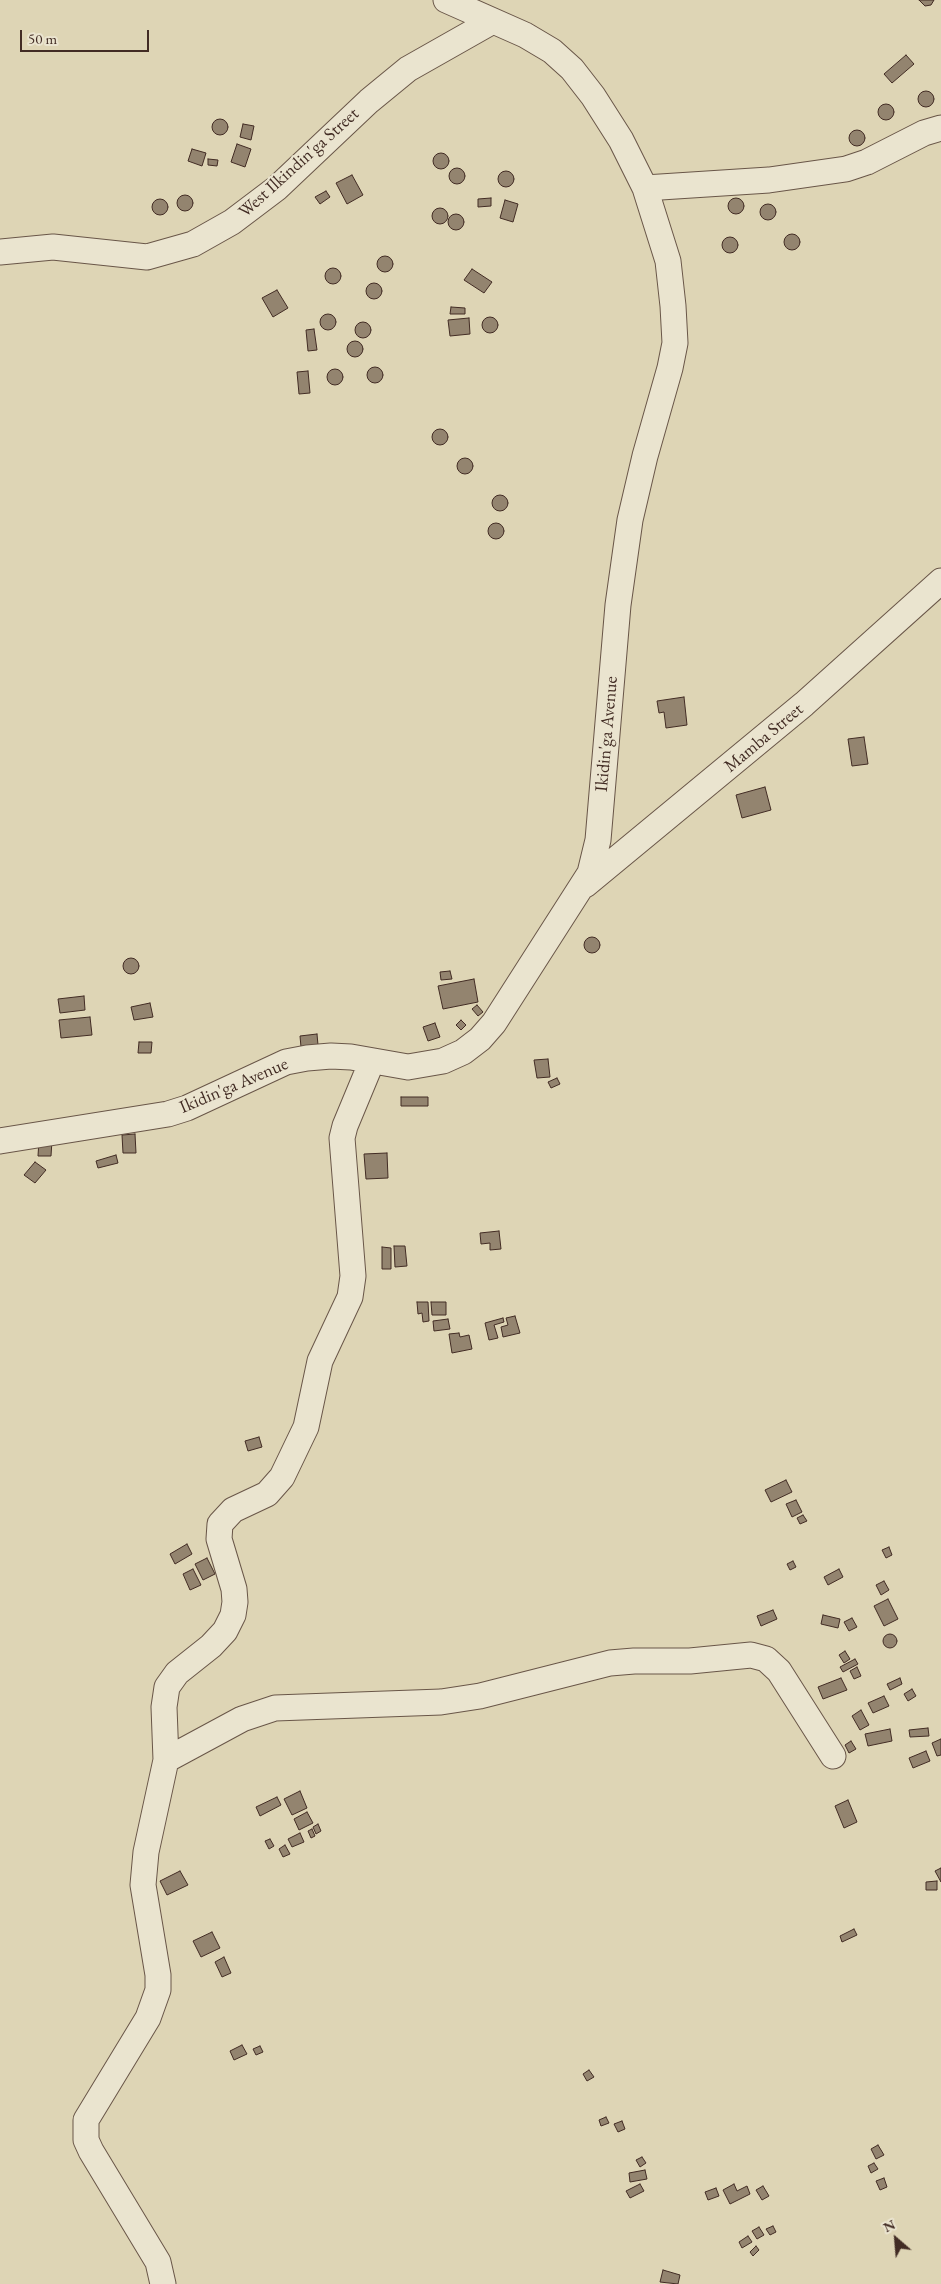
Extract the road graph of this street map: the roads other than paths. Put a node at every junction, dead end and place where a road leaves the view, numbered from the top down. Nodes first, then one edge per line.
1 (446, 0) edge
2 (491, 22) junction
3 (941, 128) edge
4 (646, 188) junction
5 (0, 252) edge
6 (941, 581) edge
7 (581, 889) junction
8 (372, 1061) junction
9 (0, 1141) edge
10 (833, 1756) dead end
11 (166, 1760) junction
12 (163, 2284) edge

1 - 2 street, Ikidin'ga Avenue
2 - 4 street, Ikidin'ga Avenue
2 - 5 street, West Ilkindin'ga Street
3 - 4 street
4 - 7 street, Ikidin'ga Avenue
6 - 7 street, Mamba Street
7 - 8 street, Ikidin'ga Avenue
8 - 9 street, Ikidin'ga Avenue
8 - 11 street
10 - 11 street
11 - 12 street

